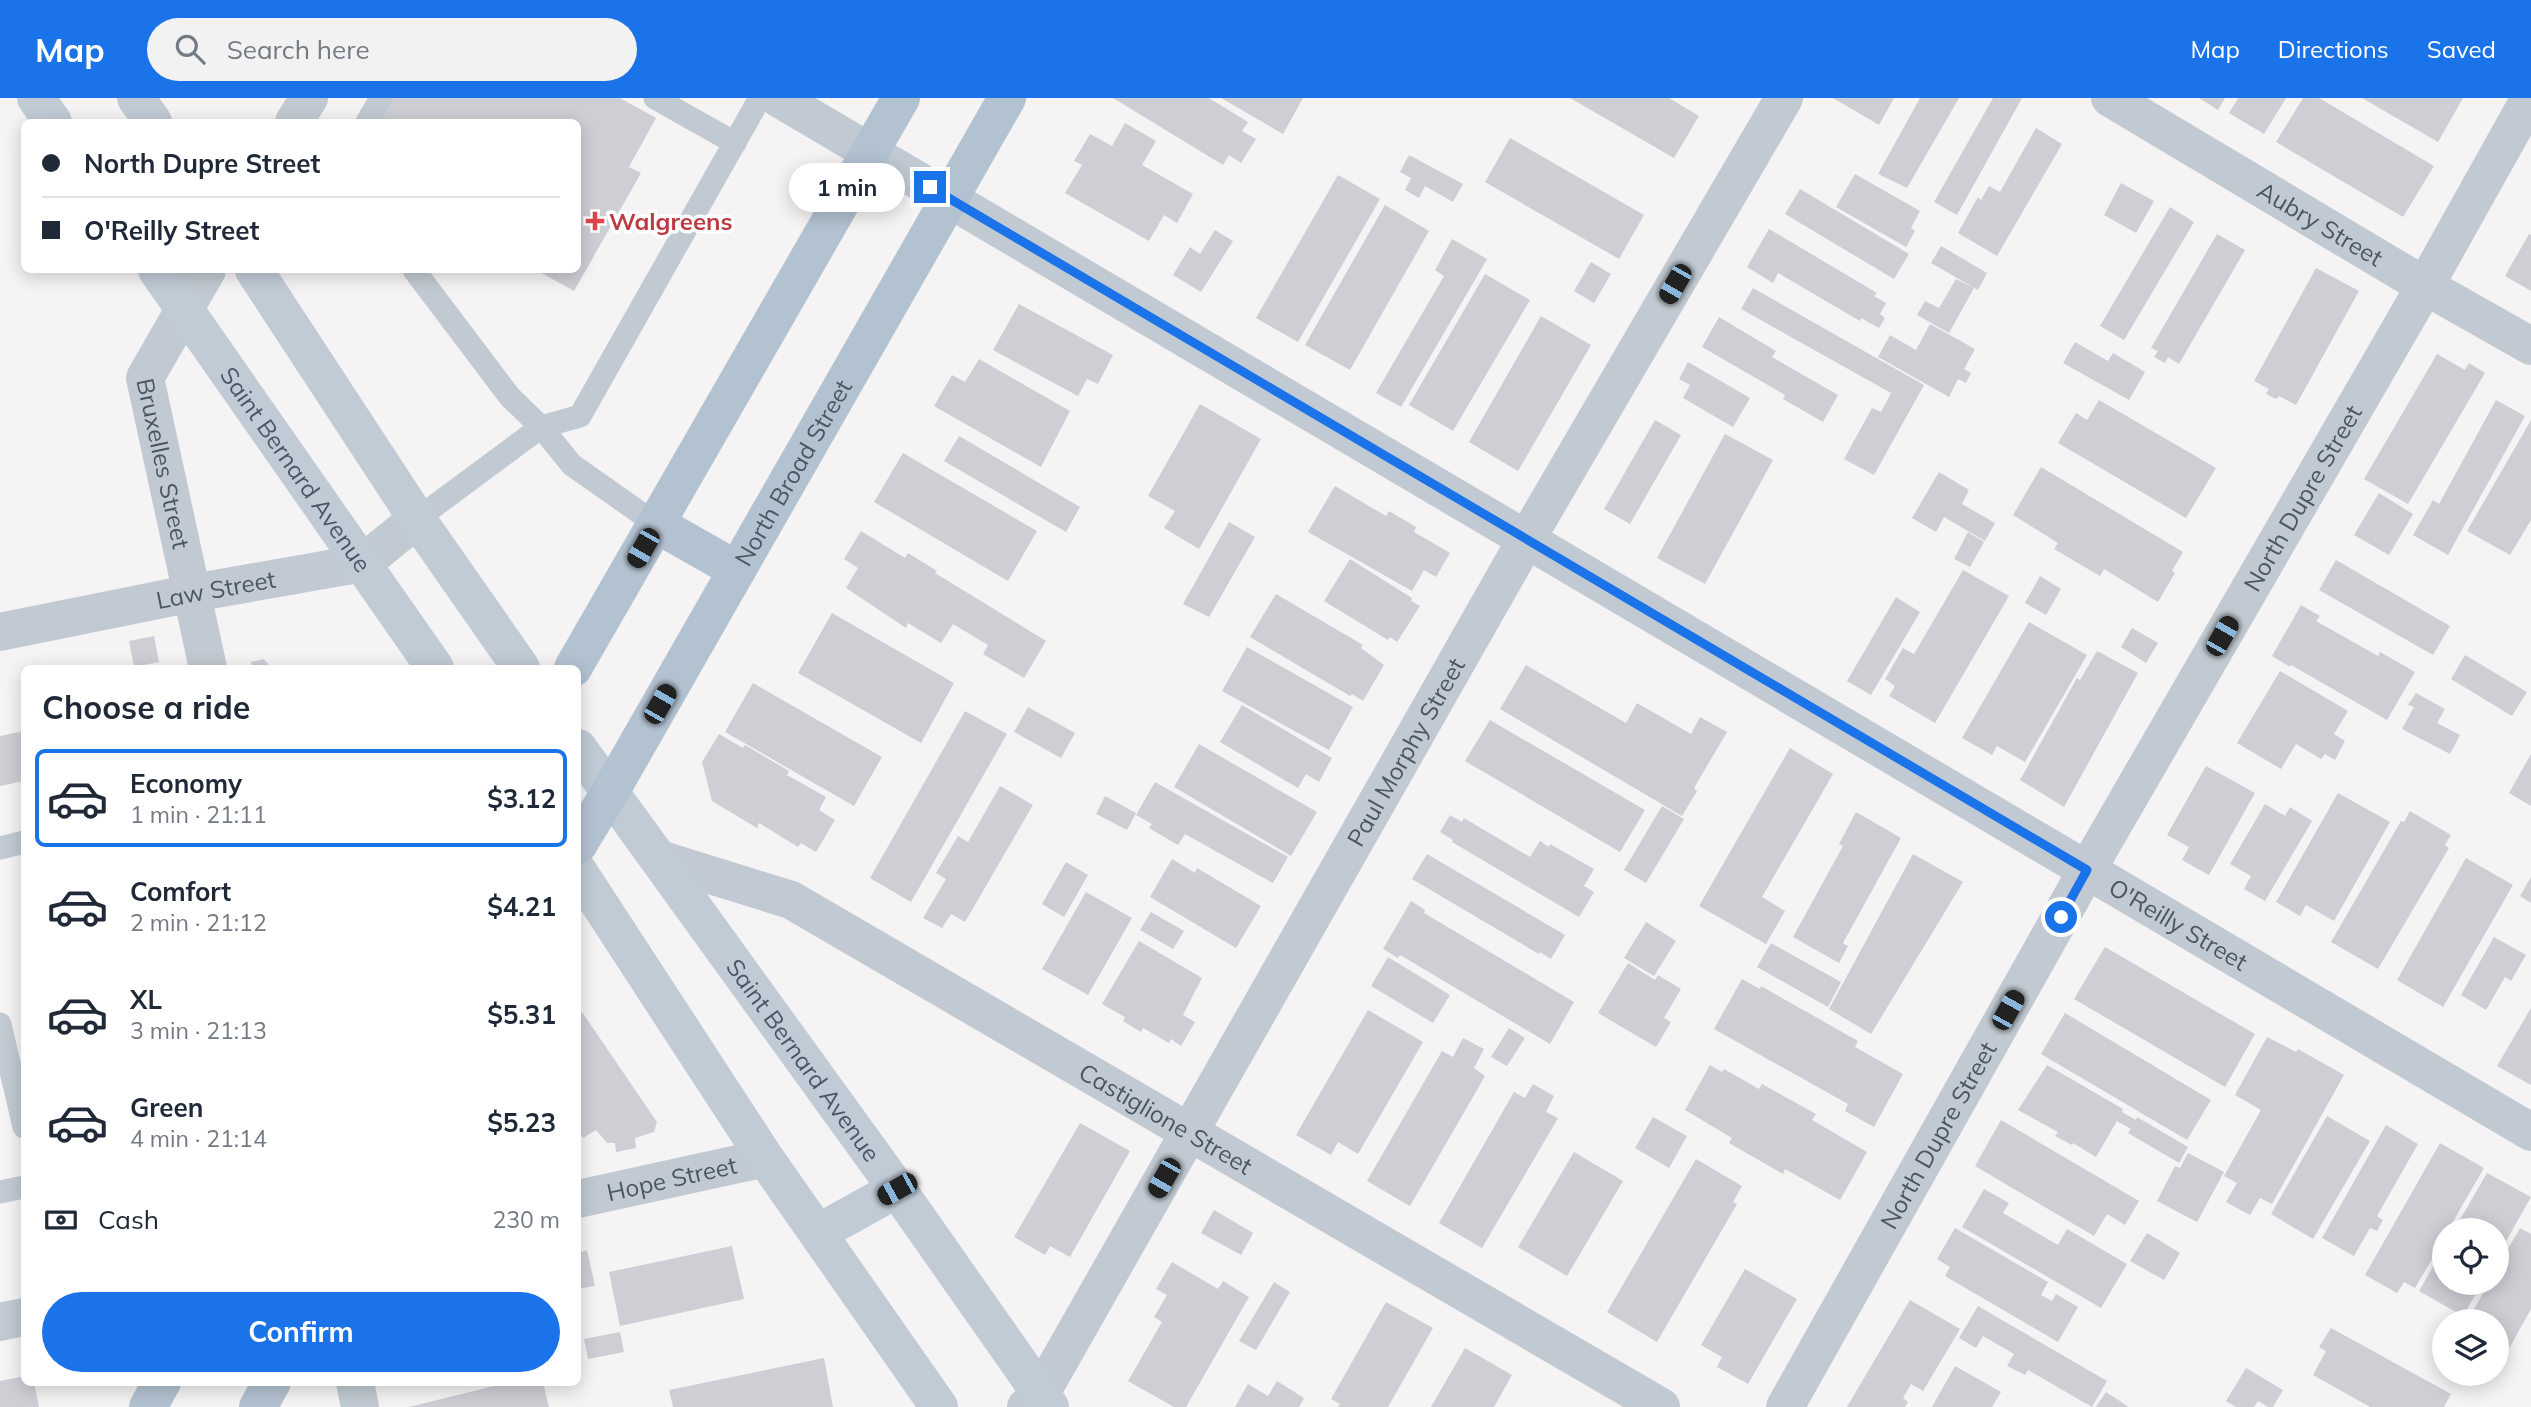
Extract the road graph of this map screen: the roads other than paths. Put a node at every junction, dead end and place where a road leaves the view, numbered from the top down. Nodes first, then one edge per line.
1 (36, 98) edge
2 (136, 98) edge
3 (382, 98) edge
4 (655, 98) edge
5 (760, 98) edge
6 (778, 98) edge
7 (901, 98) edge
8 (1007, 98) edge
9 (1784, 98) edge
10 (2110, 98) edge
11 (2530, 98) edge
12 (51, 119) edge
13 (151, 119) edge
14 (369, 119) edge
15 (734, 143) junction
16 (870, 151) junction
17 (950, 199) junction
18 (159, 273) edge
19 (205, 273) edge
20 (256, 273) edge
21 (416, 273) edge
22 (2425, 286) junction
23 (184, 308) junction
24 (2531, 346) edge
25 (541, 427) junction
26 (418, 519) junction
27 (656, 524) junction
28 (1526, 540) junction
29 (363, 563) junction
30 (737, 570) junction
31 (193, 593) junction
32 (0, 632) edge
33 (207, 665) edge
34 (433, 665) edge
35 (519, 665) edge
36 (575, 665) edge
37 (581, 752) edge
38 (610, 792) junction
39 (581, 840) edge
40 (21, 843) edge
41 (0, 848) edge
42 (659, 859) junction
43 (2087, 870) junction
44 (581, 876) edge
45 (0, 1024) edge
46 (21, 1113) edge
47 (2531, 1132) edge
48 (1191, 1133) junction
49 (765, 1158) junction
50 (21, 1188) edge
51 (897, 1189) junction
52 (0, 1192) edge
53 (581, 1198) edge
54 (818, 1233) junction
55 (21, 1318) edge
56 (0, 1322) edge
57 (160, 1386) edge
58 (270, 1386) edge
59 (356, 1386) edge
60 (1039, 1402) edge
61 (148, 1407) edge
62 (258, 1407) edge
63 (360, 1407) edge
64 (939, 1407) edge
65 (1661, 1407) edge
66 (1785, 1407) edge

1 - 12 street
2 - 13 street
3 - 14 lane
4 - 15 lane
5 - 15 lane
6 - 16 street, O'Reilly Street
7 - 16 main road
8 - 17 main road, North Broad Street
9 - 28 street, Paul Morphy Street
10 - 22 street, Aubry Street
11 - 22 street, North Dupre Street
15 - 25 lane
16 - 17 street, O'Reilly Street
16 - 27 main road
17 - 28 street, O'Reilly Street
17 - 30 main road, North Broad Street
18 - 23 street, Saint Bernard Avenue
19 - 23 street, Bruxelles Street
20 - 26 street
21 - 25 lane
22 - 24 street, Aubry Street
22 - 43 street, North Dupre Street
23 - 29 street, Saint Bernard Avenue
23 - 31 street, Bruxelles Street
25 - 26 lane
25 - 27 lane
26 - 29 street, Law Street
26 - 35 street
27 - 30 main road
27 - 36 main road
28 - 43 street, O'Reilly Street
28 - 48 street, Paul Morphy Street
29 - 31 street, Law Street
29 - 34 street, Saint Bernard Avenue
30 - 38 main road, North Broad Street
31 - 32 street, Law Street
31 - 33 street, Bruxelles Street
37 - 38 street, Saint Bernard Avenue
38 - 39 main road, North Broad Street
38 - 42 street, Saint Bernard Avenue
40 - 41 lane
42 - 48 street, Castiglione Street
42 - 51 street, Saint Bernard Avenue
43 - 47 street, O'Reilly Street
43 - 66 street, North Dupre Street
44 - 49 street
45 - 46 lane
48 - 60 street, Paul Morphy Street
48 - 65 street, Castiglione Street
49 - 53 street, Hope Street
49 - 54 street
50 - 52 lane
51 - 54 street
51 - 60 street, Saint Bernard Avenue
54 - 64 street
55 - 56 street
57 - 61 main road
58 - 62 main road
59 - 63 street

